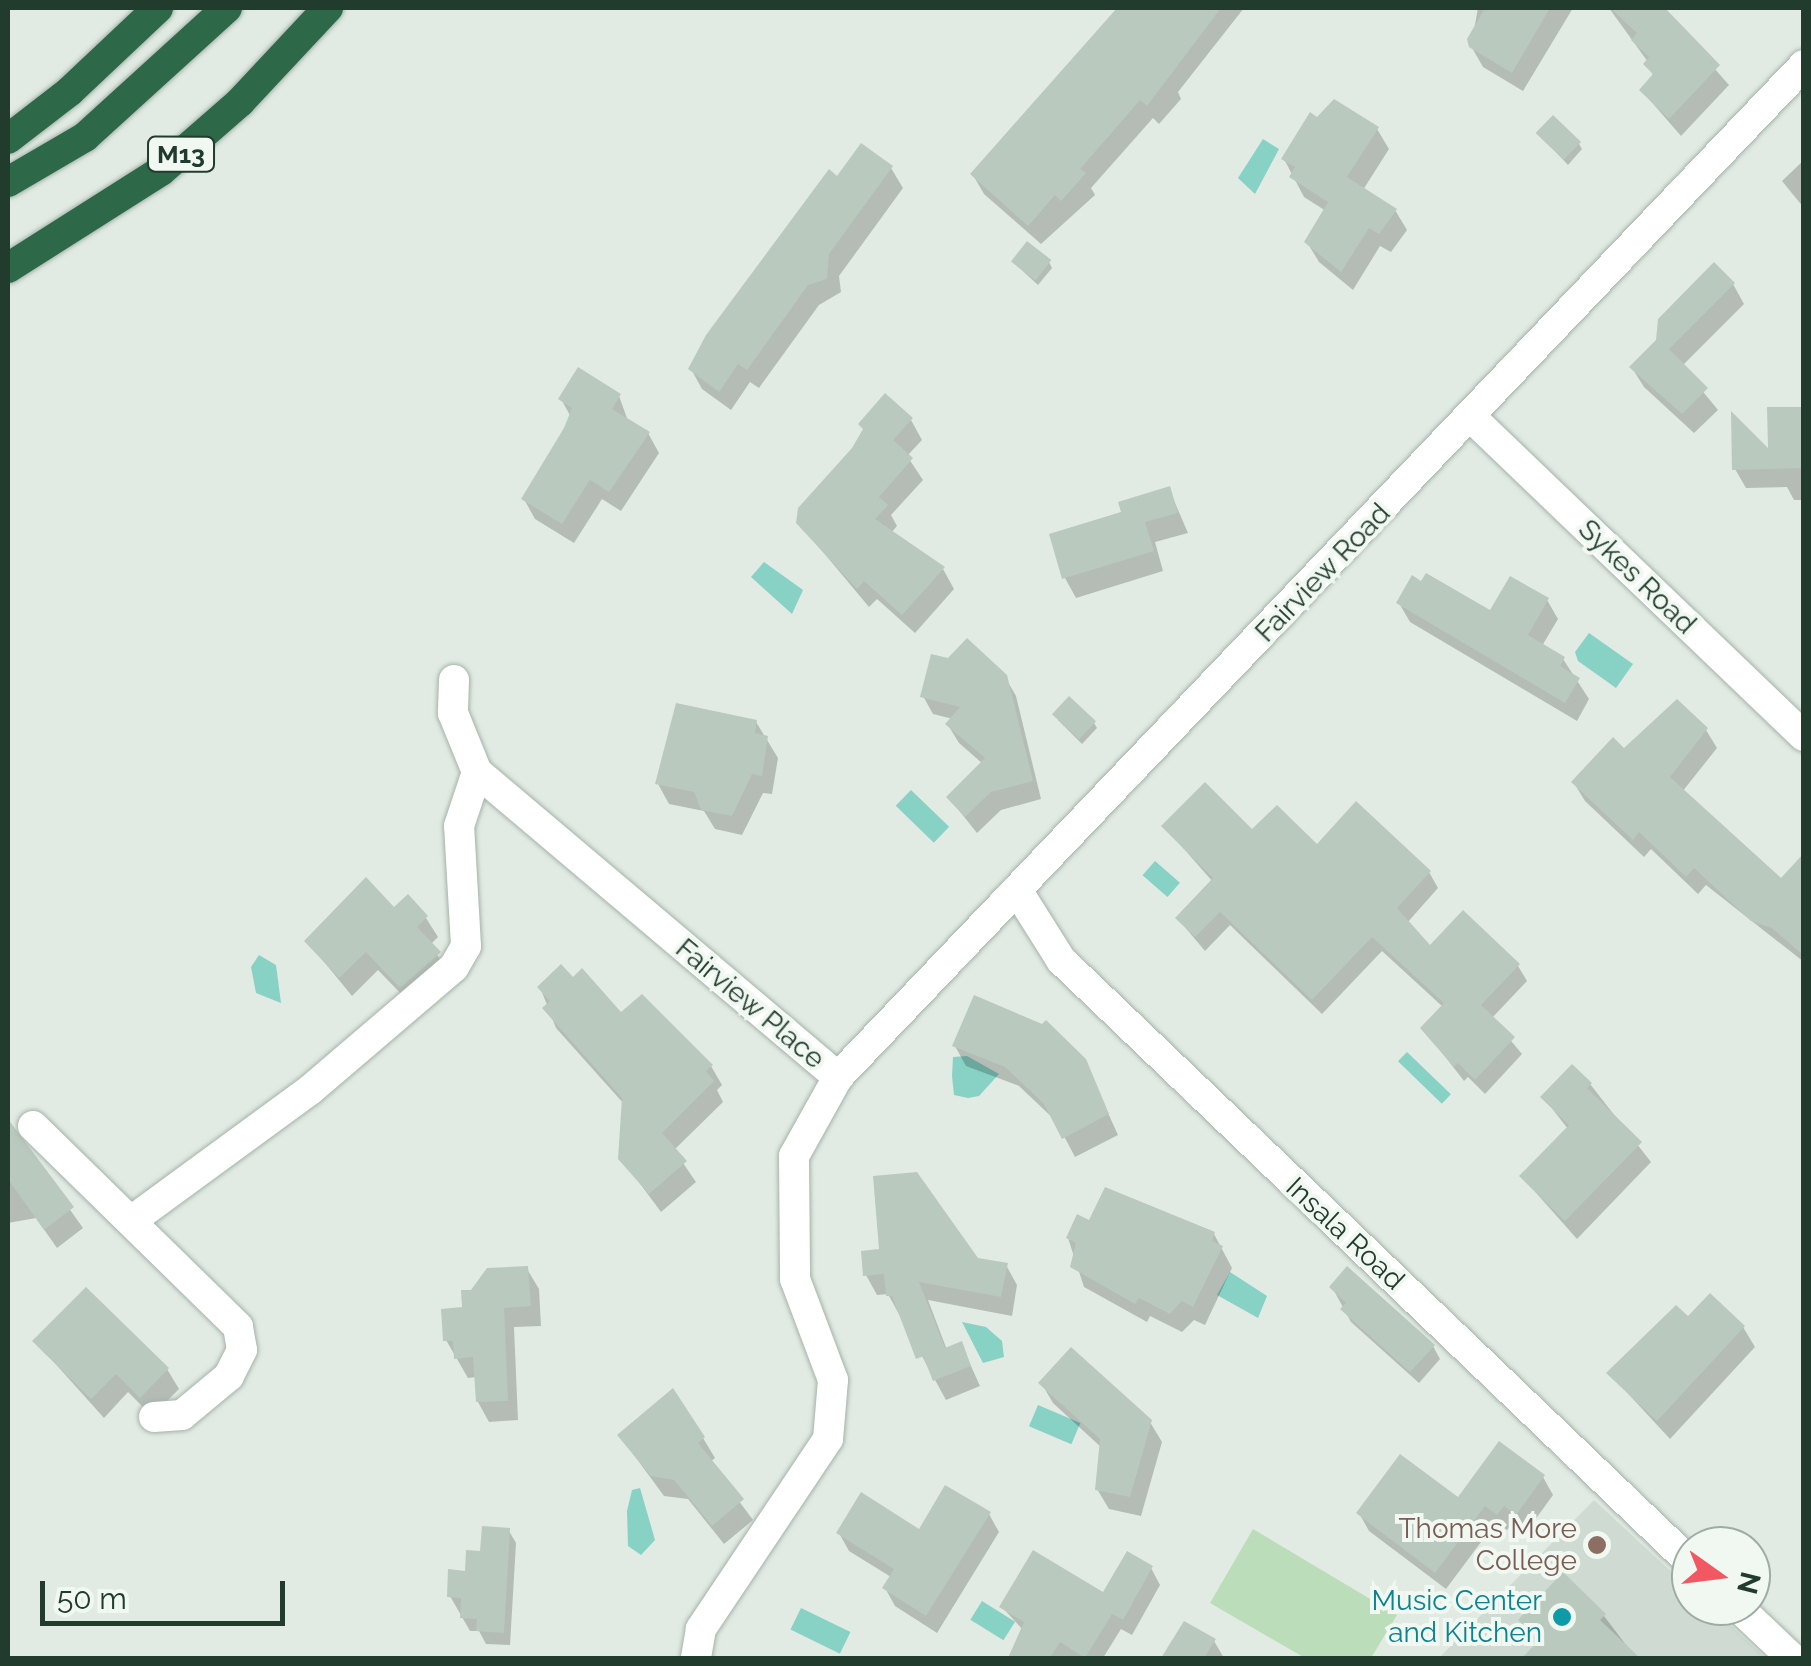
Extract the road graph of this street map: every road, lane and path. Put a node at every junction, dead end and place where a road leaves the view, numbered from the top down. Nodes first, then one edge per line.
1 (158, 8) edge
2 (227, 8) edge
3 (328, 8) edge
4 (1804, 65) edge
5 (8, 139) edge
6 (8, 182) edge
7 (8, 268) edge
8 (1470, 417) junction
9 (454, 680) dead end
10 (1804, 736) edge
11 (476, 772) junction
12 (1017, 890) junction
13 (838, 1077) junction
14 (33, 1126) dead end
15 (131, 1222) junction
16 (154, 1417) dead end
17 (1671, 1543) edge
18 (1758, 1626) edge
19 (696, 1658) edge
20 (1792, 1658) edge

1 - 5 highway
2 - 6 highway, M13
3 - 7 highway, M13
4 - 8 street, Fairview Road
8 - 10 street, Sykes Road
8 - 12 street, Fairview Road
9 - 11 street, Fairview Place
11 - 13 street, Fairview Place
11 - 15 street
12 - 13 street, Fairview Road
12 - 17 street, Insala Road
13 - 19 street, Fairview Place
14 - 15 street
15 - 16 street
18 - 20 street

